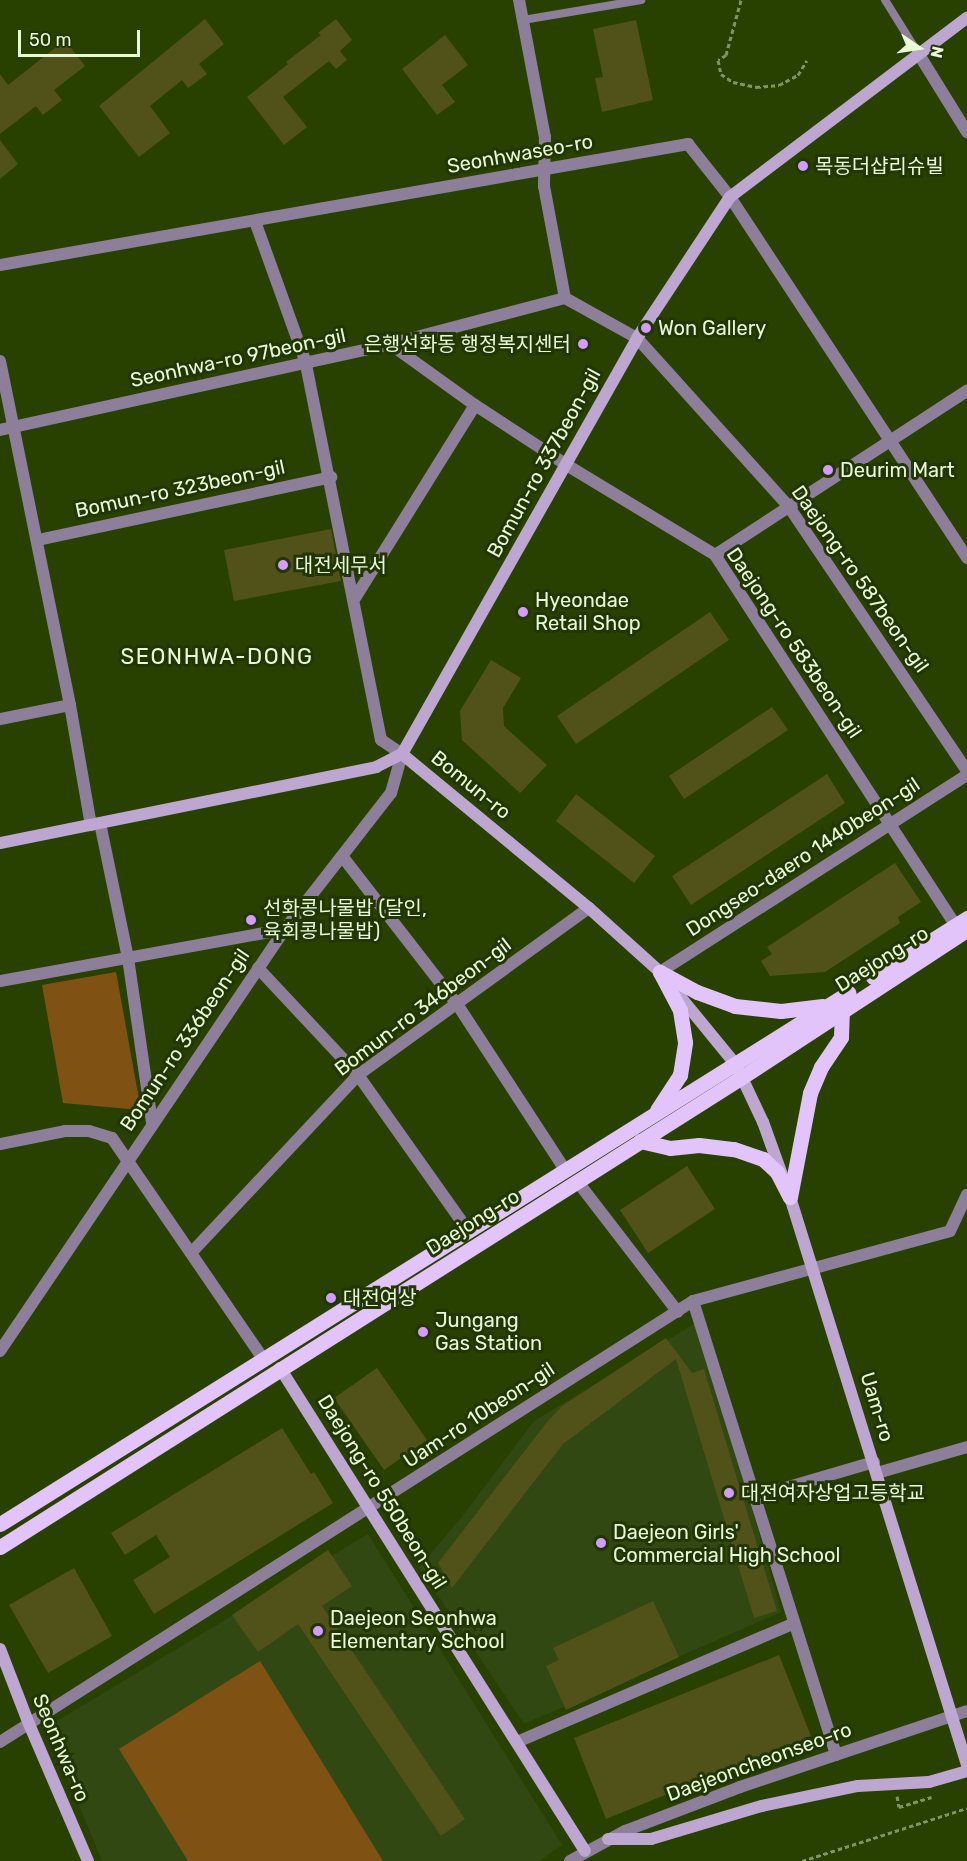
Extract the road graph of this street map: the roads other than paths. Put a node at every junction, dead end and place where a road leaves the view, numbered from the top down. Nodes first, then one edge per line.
1 (519, 0) edge
2 (641, 0) edge
3 (885, 0) edge
4 (967, 18) edge
5 (523, 21) junction
6 (918, 53) junction
7 (967, 132) edge
8 (545, 170) junction
9 (730, 197) junction
10 (255, 221) junction
11 (0, 266) edge
12 (565, 298) junction
13 (637, 338) junction
14 (390, 344) junction
15 (0, 361) edge
16 (306, 363) junction
17 (967, 391) edge
18 (475, 405) junction
19 (14, 427) junction
20 (0, 430) edge
21 (891, 441) junction
22 (565, 465) junction
23 (331, 477) junction
24 (789, 507) junction
25 (38, 540) junction
26 (715, 555) junction
27 (967, 558) edge
28 (355, 598) junction
29 (70, 705) junction
30 (0, 718) edge
31 (402, 754) junction
32 (967, 773) edge
33 (95, 824) junction
34 (890, 825) junction
35 (0, 843) edge
36 (342, 856) junction
37 (590, 908) junction
38 (285, 929) junction
39 (963, 931) edge
40 (128, 958) junction
41 (258, 968) junction
42 (660, 972) junction
43 (0, 981) edge
44 (457, 1004) junction
45 (835, 1008) junction
46 (739, 1071) junction
47 (358, 1075) junction
48 (651, 1118) junction
49 (152, 1123) junction
50 (640, 1141) junction
51 (0, 1144) edge
52 (127, 1159) junction
53 (571, 1176) junction
54 (967, 1196) edge
55 (790, 1197) junction
56 (469, 1232) junction
57 (191, 1253) junction
58 (813, 1268) junction
59 (693, 1301) junction
60 (678, 1312) junction
61 (0, 1351) edge
62 (264, 1360) junction
63 (280, 1368) junction
64 (967, 1447) edge
65 (875, 1468) junction
66 (754, 1497) junction
67 (370, 1508) junction
68 (0, 1524) edge
69 (0, 1547) edge
70 (794, 1623) junction
71 (0, 1649) edge
72 (967, 1711) edge
73 (953, 1714) junction
74 (29, 1724) junction
75 (0, 1742) edge
76 (517, 1742) junction
77 (836, 1755) junction
78 (967, 1765) edge
79 (967, 1771) edge
80 (608, 1839) junction
81 (585, 1851) junction
82 (88, 1861) edge
83 (570, 1861) edge

1 - 5 street
2 - 5 lane
3 - 6 lane
4 - 6 main road
5 - 8 street
6 - 7 street
6 - 9 main road
8 - 9 street, Seonhwaseo-ro
8 - 10 street, Seonhwaseo-ro
8 - 12 street
9 - 13 main road, Bomun-ro 337beon-gil
9 - 21 street
10 - 11 street, Seonhwaseo-ro
10 - 16 street
12 - 13 street, Daejong-ro 587beon-gil
12 - 14 street, Seonhwa-ro 97beon-gil
13 - 22 main road, Bomun-ro 337beon-gil
13 - 24 street, Daejong-ro 587beon-gil
14 - 16 street, Seonhwa-ro 97beon-gil
14 - 18 street, Daejong-ro 583beon-gil
15 - 19 street
16 - 19 street, Seonhwa-ro 97beon-gil
16 - 23 street
17 - 21 street
18 - 22 street, Daejong-ro 583beon-gil
18 - 28 street
19 - 20 street, Seonhwa-ro 97beon-gil
19 - 25 street
21 - 24 street
21 - 27 street
22 - 26 street, Daejong-ro 583beon-gil
22 - 31 main road, Bomun-ro 337beon-gil
23 - 25 street, Bomun-ro 323beon-gil
23 - 28 street
24 - 26 street
24 - 32 street, Daejong-ro 587beon-gil
25 - 29 street
26 - 34 street, Daejong-ro 583beon-gil
28 - 31 street
29 - 30 street
29 - 33 street
31 - 33 main road, Bomun-ro
31 - 36 street, Bomun-ro 336beon-gil
31 - 37 main road, Bomun-ro
32 - 34 street, Dongseo-daero 1440beon-gil
33 - 35 main road, Bomun-ro
33 - 40 street
34 - 39 street, Daejong-ro 583beon-gil
34 - 42 street, Dongseo-daero 1440beon-gil
36 - 38 street, Bomun-ro 336beon-gil
36 - 44 street
37 - 42 main road, Bomun-ro
37 - 44 street, Bomun-ro 346beon-gil
38 - 40 street
38 - 41 street, Bomun-ro 336beon-gil
39 - 45 main road, Daejong-ro
40 - 43 street
40 - 49 street
41 - 47 street
41 - 49 street, Bomun-ro 336beon-gil
42 - 45 main road
42 - 46 main road, Bomun-ro
42 - 48 main road
44 - 47 street, Bomun-ro 346beon-gil
44 - 53 street
45 - 46 main road, Daejong-ro
45 - 55 main road
46 - 48 main road, Daejong-ro
46 - 50 main road, Daejong-ro
46 - 55 main road, Uam-ro
47 - 56 street
47 - 57 street, Bomun-ro 346beon-gil
48 - 53 main road, Daejong-ro
49 - 52 street, Bomun-ro 336beon-gil
50 - 53 main road, Daejong-ro
50 - 55 main road
51 - 52 street
52 - 57 street
52 - 61 street, Bomun-ro 336beon-gil
53 - 56 main road, Daejong-ro
53 - 60 street
53 - 63 main road, Daejong-ro
54 - 58 street, Uam-ro 10beon-gil
55 - 58 main road, Uam-ro
56 - 62 main road, Daejong-ro
57 - 62 street
58 - 59 street, Uam-ro 10beon-gil
58 - 65 main road, Uam-ro
59 - 60 street, Uam-ro 10beon-gil
59 - 66 street
60 - 67 street, Uam-ro 10beon-gil
62 - 68 main road, Daejong-ro
63 - 67 main road, Daejong-ro 550beon-gil
63 - 69 main road, Daejong-ro
64 - 65 street
65 - 66 street
65 - 73 main road, Uam-ro
66 - 70 street
67 - 74 street, Uam-ro 10beon-gil
67 - 76 main road, Daejong-ro 550beon-gil
70 - 76 street
70 - 77 street
71 - 74 main road, Seonhwa-ro
72 - 73 street, Daejeoncheonseo-ro
73 - 77 street, Daejeoncheonseo-ro
73 - 78 main road, Uam-ro
74 - 75 street, Uam-ro 10beon-gil
74 - 82 main road, Seonhwa-ro
76 - 81 main road, Daejong-ro 550beon-gil
77 - 80 street, Daejeoncheonseo-ro
79 - 80 main road
80 - 81 street, Daejeoncheonseo-ro
81 - 83 street, Daejeoncheonseo-ro

